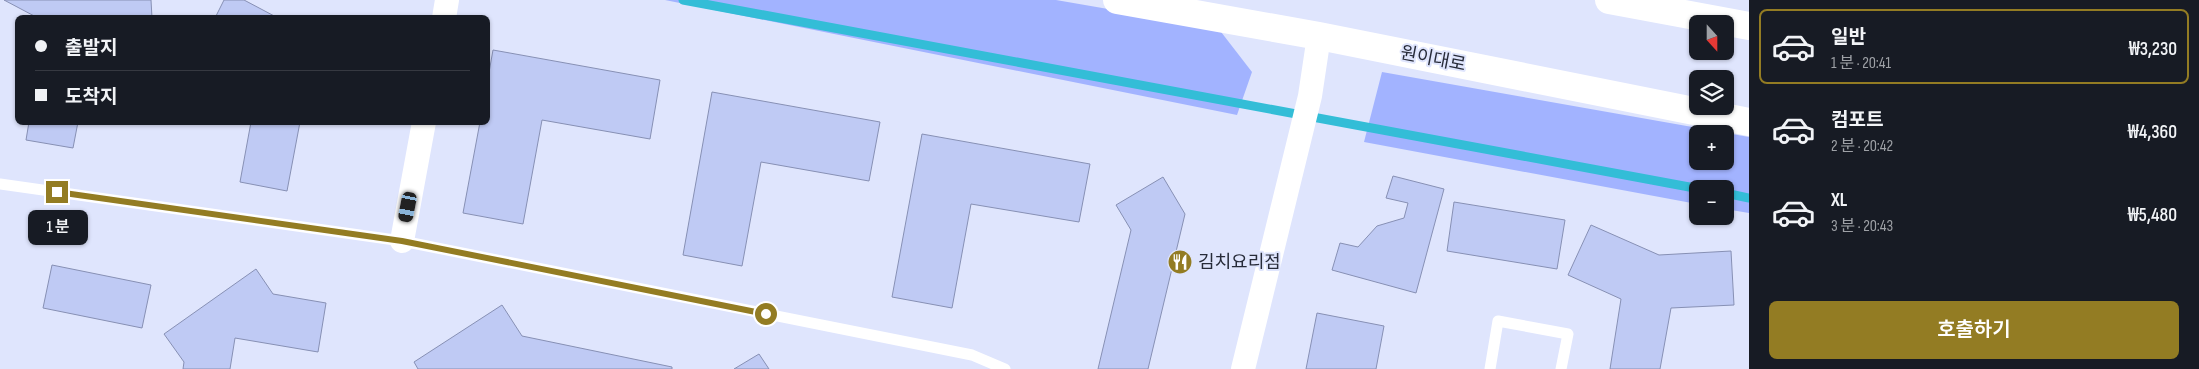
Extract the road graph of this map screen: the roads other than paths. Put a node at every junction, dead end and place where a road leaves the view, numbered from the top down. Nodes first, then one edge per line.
1 (447, 0) edge
2 (1117, 0) edge
3 (1609, 0) edge
4 (444, 15) edge
5 (1749, 26) edge
6 (1319, 36) junction
7 (1749, 122) edge
8 (423, 125) edge
9 (0, 184) edge
10 (402, 241) junction
11 (1005, 369) edge
12 (1243, 369) edge
13 (1490, 369) edge
14 (1561, 369) edge

1 - 4 street
2 - 6 main road, 원이대로
3 - 5 main road
6 - 7 main road, 원이대로
6 - 12 street
8 - 10 street
9 - 10 lane
10 - 11 lane
13 - 14 lane

